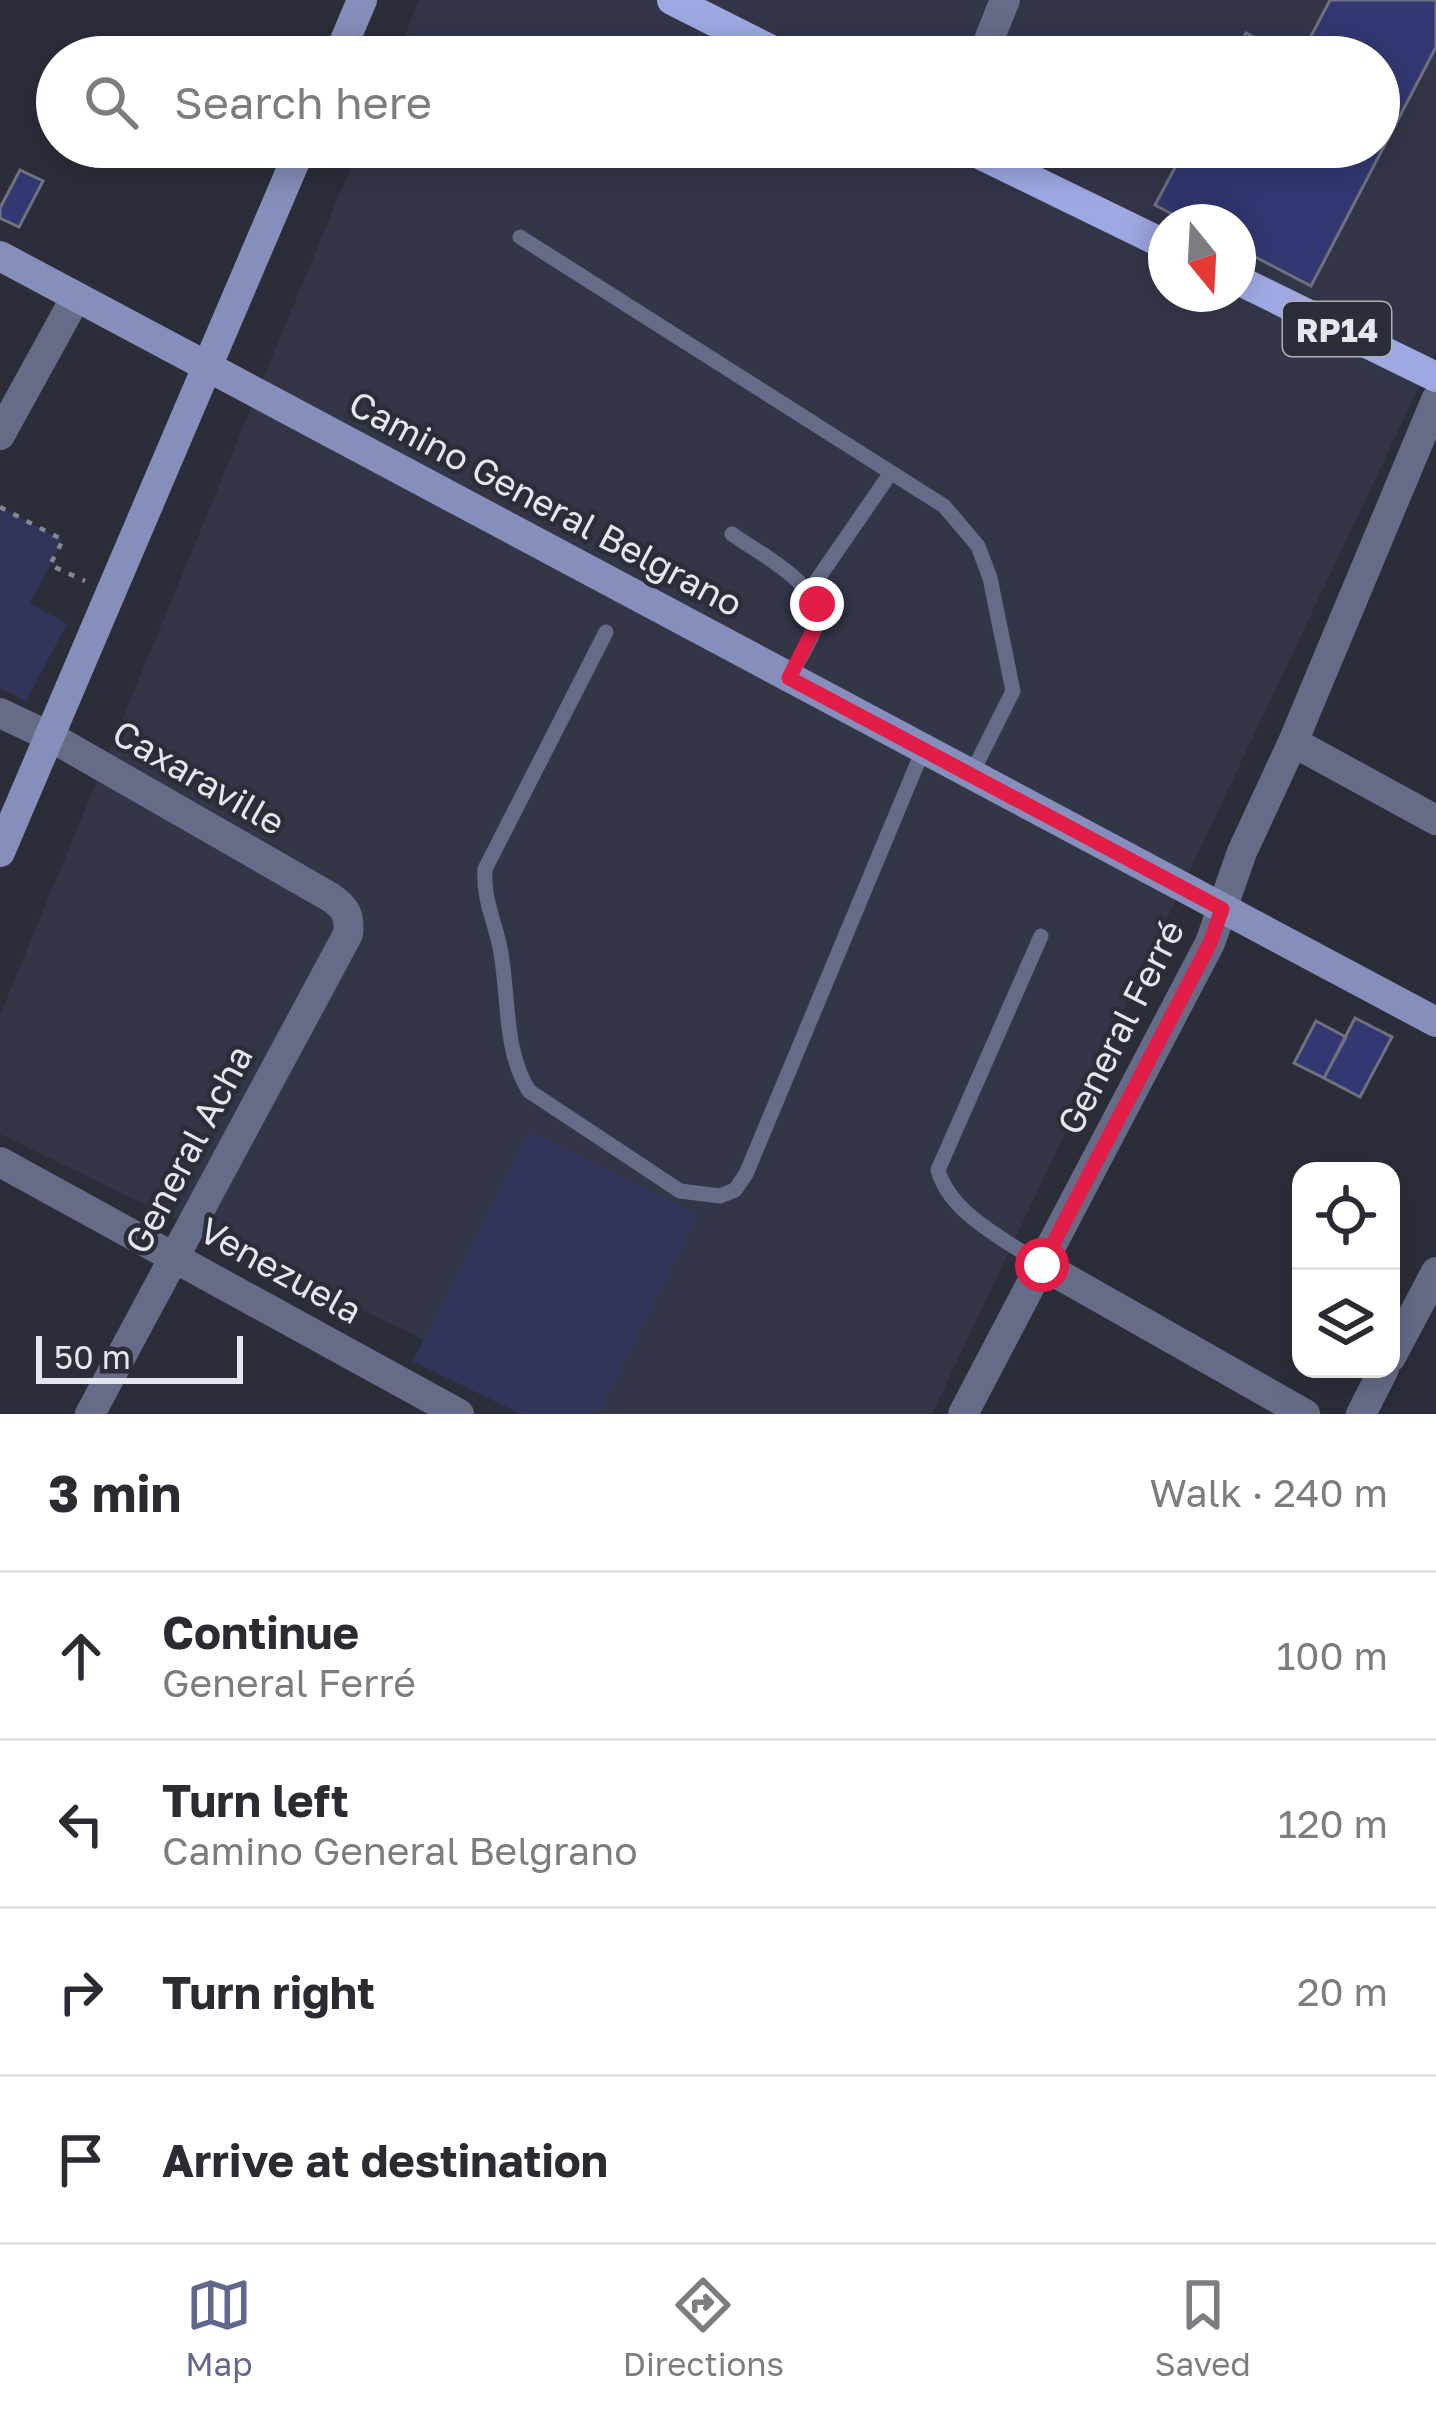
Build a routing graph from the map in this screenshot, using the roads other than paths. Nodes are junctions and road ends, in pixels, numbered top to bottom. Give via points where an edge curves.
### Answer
1 (362, 0) edge
2 (672, 0) edge
3 (1005, 0) edge
4 (347, 36) edge
5 (743, 36) edge
6 (990, 36) edge
7 (292, 168) edge
8 (1008, 168) edge
9 (1148, 236) edge
10 (520, 237) dead end
11 (0, 256) edge
12 (1256, 289) edge
13 (76, 297) junction
14 (210, 368) junction
15 (1436, 377) edge
16 (1436, 400) edge
17 (0, 436) edge
18 (890, 474) junction
19 (732, 534) dead end
20 (808, 593) junction
21 (606, 632) dead end
22 (789, 678) junction
23 (0, 713) edge
24 (51, 737) junction
25 (1293, 742) junction
26 (923, 750) junction
27 (971, 775) junction
28 (1436, 820) edge
29 (0, 852) edge
30 (1222, 909) junction
31 (350, 920) joint
32 (1041, 936) dead end
33 (1436, 1022) edge
34 (0, 1162) edge
35 (174, 1256) junction
36 (1042, 1265) junction
37 (1436, 1272) edge
38 (1400, 1340) edge
39 (1379, 1378) edge
40 (90, 1414) edge
41 (459, 1414) edge
42 (963, 1414) edge
43 (1305, 1414) edge
44 (1360, 1414) edge

1 - 4 street
2 - 5 main road
3 - 6 street
7 - 14 street
8 - 9 main road
10 - 18 lane
11 - 13 street, Camino General Belgrano
12 - 15 main road, RP14
13 - 14 street, Camino General Belgrano
13 - 17 street
14 - 22 street, Camino General Belgrano
14 - 24 street
16 - 25 street, General Ferré
18 - 20 lane
18 - 27 lane via 944,506 978,546 990,578 1013,691
19 - 20 lane
20 - 22 lane via 817,604 816,625
21 - 26 lane via 485,869 487,909 515,1070 529,1091 680,1191 720,1196 746,1174
22 - 26 street, Camino General Belgrano
23 - 24 street, Caxaraville
24 - 29 street
24 - 31 street, Caxaraville via 331,897
25 - 28 street
25 - 30 street, General Ferré
26 - 27 street, Camino General Belgrano
27 - 30 street, Camino General Belgrano
30 - 33 street, Camino General Belgrano
30 - 36 street, General Ferré
31 - 35 street, General Acha
32 - 36 lane via 938,1169 944,1191 968,1214
34 - 35 street, Venezuela
35 - 40 street, General Acha
35 - 41 street, Venezuela
36 - 42 street, General Ferré
36 - 43 street
37 - 38 street
39 - 44 street

